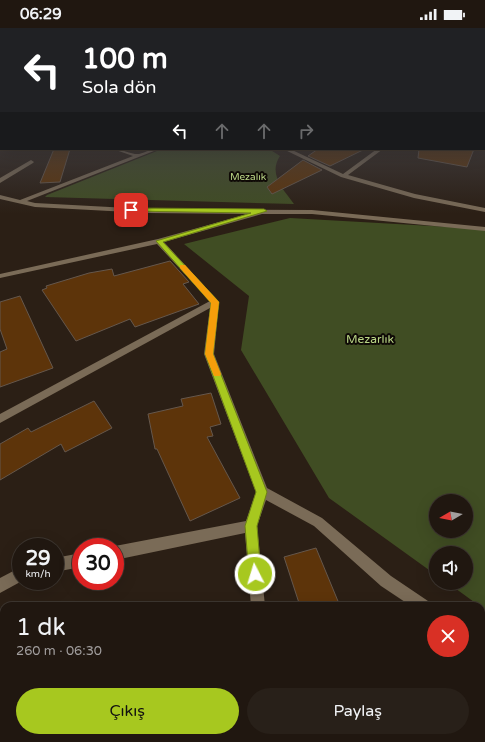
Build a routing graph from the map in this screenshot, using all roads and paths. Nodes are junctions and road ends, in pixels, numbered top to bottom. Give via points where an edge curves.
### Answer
1 (119, 150) edge
2 (154, 150) edge
3 (288, 150) edge
4 (379, 150) edge
5 (140, 156) junction
6 (31, 162) dead end
7 (343, 176) junction
8 (0, 181) edge
9 (0, 197) edge
10 (19, 202) junction
11 (485, 210) edge
12 (264, 211) junction
13 (485, 228) edge
14 (159, 241) junction
15 (0, 276) edge
16 (215, 302) junction
17 (0, 419) edge
18 (262, 492) junction
19 (251, 526) junction
20 (124, 551) edge
21 (12, 579) edge
22 (0, 586) edge
23 (258, 602) edge
24 (417, 602) edge

1 - 5 street
2 - 5 street
3 - 7 street
4 - 7 street
5 - 10 street
6 - 8 street
7 - 11 street via 414,196
9 - 10 street
10 - 12 street via 147,211
12 - 13 street via 312,212
12 - 14 street
14 - 15 street
14 - 16 street
16 - 17 street
16 - 18 street via 209,354
18 - 19 street
18 - 24 street via 318,522 386,581
19 - 20 street
19 - 23 street
21 - 22 street

